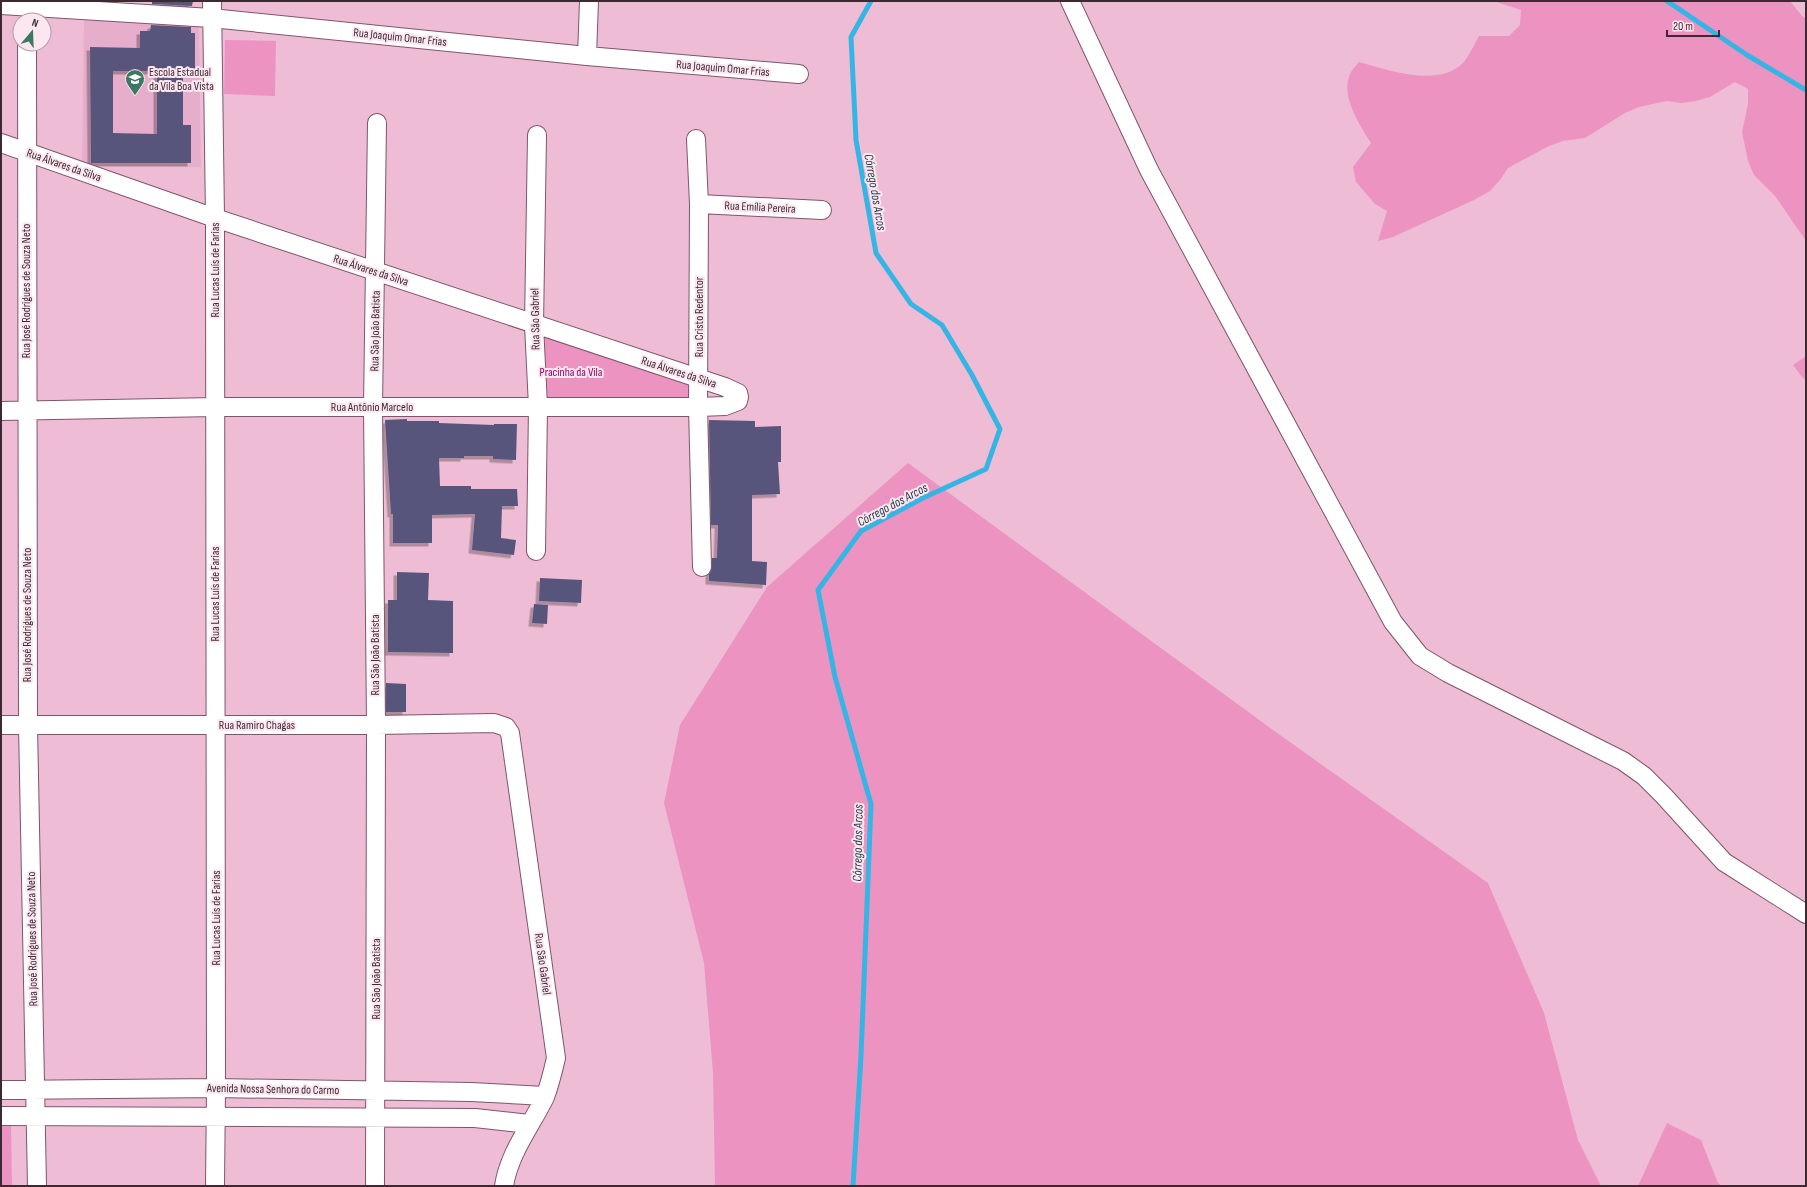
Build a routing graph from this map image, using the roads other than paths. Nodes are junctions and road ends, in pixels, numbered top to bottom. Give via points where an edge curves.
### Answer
1 (589, 1) edge
2 (1070, 1) edge
3 (1, 6) edge
4 (28, 9) edge
5 (212, 9) edge
6 (27, 52) edge
7 (587, 56) junction
8 (799, 74) dead end
9 (377, 123) dead end
10 (537, 135) dead end
11 (696, 139) dead end
12 (1, 143) edge
13 (26, 152) junction
14 (699, 204) junction
15 (822, 210) dead end
16 (215, 218) junction
17 (376, 271) junction
18 (534, 325) junction
19 (699, 379) junction
20 (740, 397) joint
21 (538, 406) junction
22 (216, 407) junction
23 (373, 407) junction
24 (698, 407) junction
25 (26, 410) junction
26 (1, 411) edge
27 (536, 551) dead end
28 (702, 567) dead end
29 (1, 725) edge
30 (28, 725) junction
31 (215, 725) junction
32 (376, 725) junction
33 (510, 733) joint
34 (1806, 914) edge
35 (216, 1088) junction
36 (35, 1089) junction
37 (1, 1090) edge
38 (376, 1092) junction
39 (545, 1096) junction
40 (1, 1116) edge
41 (34, 1116) junction
42 (215, 1118) junction
43 (376, 1119) junction
44 (529, 1124) junction
45 (37, 1186) edge
46 (215, 1186) edge
47 (375, 1186) edge
48 (504, 1186) edge

1 - 7 street
2 - 34 street via 1149,170 1393,622 1405,639 1420,656 1448,673 1623,761 1644,776 1724,862
3 - 4 street, Rua Joaquim Omar Frias
4 - 5 street, Rua Joaquim Omar Frias
5 - 7 street, Rua Joaquim Omar Frias
5 - 16 street, Rua Lucas Luís de Farias
6 - 13 street, Rua José Rodrigues de Souza Neto
7 - 8 street, Rua Joaquim Omar Frias
9 - 17 street, Rua São João Batista
10 - 18 street, Rua São Gabriel
11 - 14 street, Rua Cristo Redentor
12 - 13 street, Rua Álvares da Silva
13 - 16 street, Rua Álvares da Silva
13 - 25 street, Rua José Rodrigues de Souza Neto
14 - 15 street, Rua Emília Pereira
14 - 19 street, Rua Cristo Redentor
16 - 17 street, Rua Álvares da Silva
16 - 22 street, Rua Lucas Luís de Farias
17 - 18 street, Rua Álvares da Silva
17 - 23 street, Rua São João Batista
18 - 19 street, Rua Álvares da Silva
18 - 21 street, Rua São Gabriel
19 - 20 street, Rua Álvares da Silva via 735,391
19 - 24 street, Rua Cristo Redentor
20 - 24 street, Rua Antônio Marcelo via 738,401 725,406
21 - 23 street, Rua Antônio Marcelo
21 - 24 street, Rua Antônio Marcelo
21 - 27 street, Rua São Gabriel
22 - 23 street, Rua Antônio Marcelo
22 - 25 street, Rua Antônio Marcelo
22 - 31 street, Rua Lucas Luís de Farias
23 - 32 street, Rua São João Batista
24 - 28 street, Rua Cristo Redentor
25 - 26 street, Rua Antônio Marcelo
25 - 30 street, Rua José Rodrigues de Souza Neto
29 - 30 street, Rua Ramiro Chagas
30 - 31 street, Rua Ramiro Chagas
30 - 36 street, Rua José Rodrigues de Souza Neto
31 - 32 street, Rua Ramiro Chagas
31 - 35 street, Rua Lucas Luís de Farias
32 - 33 street, Rua Ramiro Chagas via 494,723 506,726
32 - 38 street, Rua São João Batista
33 - 39 street, Rua São Gabriel via 556,1058
35 - 36 street, Avenida Nossa Senhora do Carmo
35 - 38 street, Avenida Nossa Senhora do Carmo
35 - 42 street, Rua Lucas Luís de Farias
36 - 37 street, Avenida Nossa Senhora do Carmo
36 - 41 street, Rua José Rodrigues de Souza Neto
38 - 39 street, Avenida Nossa Senhora do Carmo via 471,1092
38 - 43 street, Rua São João Batista
39 - 44 street, Rua São Gabriel
40 - 41 street
41 - 42 street
41 - 45 street, Rua José Rodrigues de Souza Neto
42 - 43 street
42 - 46 street, Rua Lucas Luís de Farias
43 - 44 street via 475,1118
43 - 47 street, Rua São João Batista
44 - 48 street, Rua São Gabriel via 509,1165

